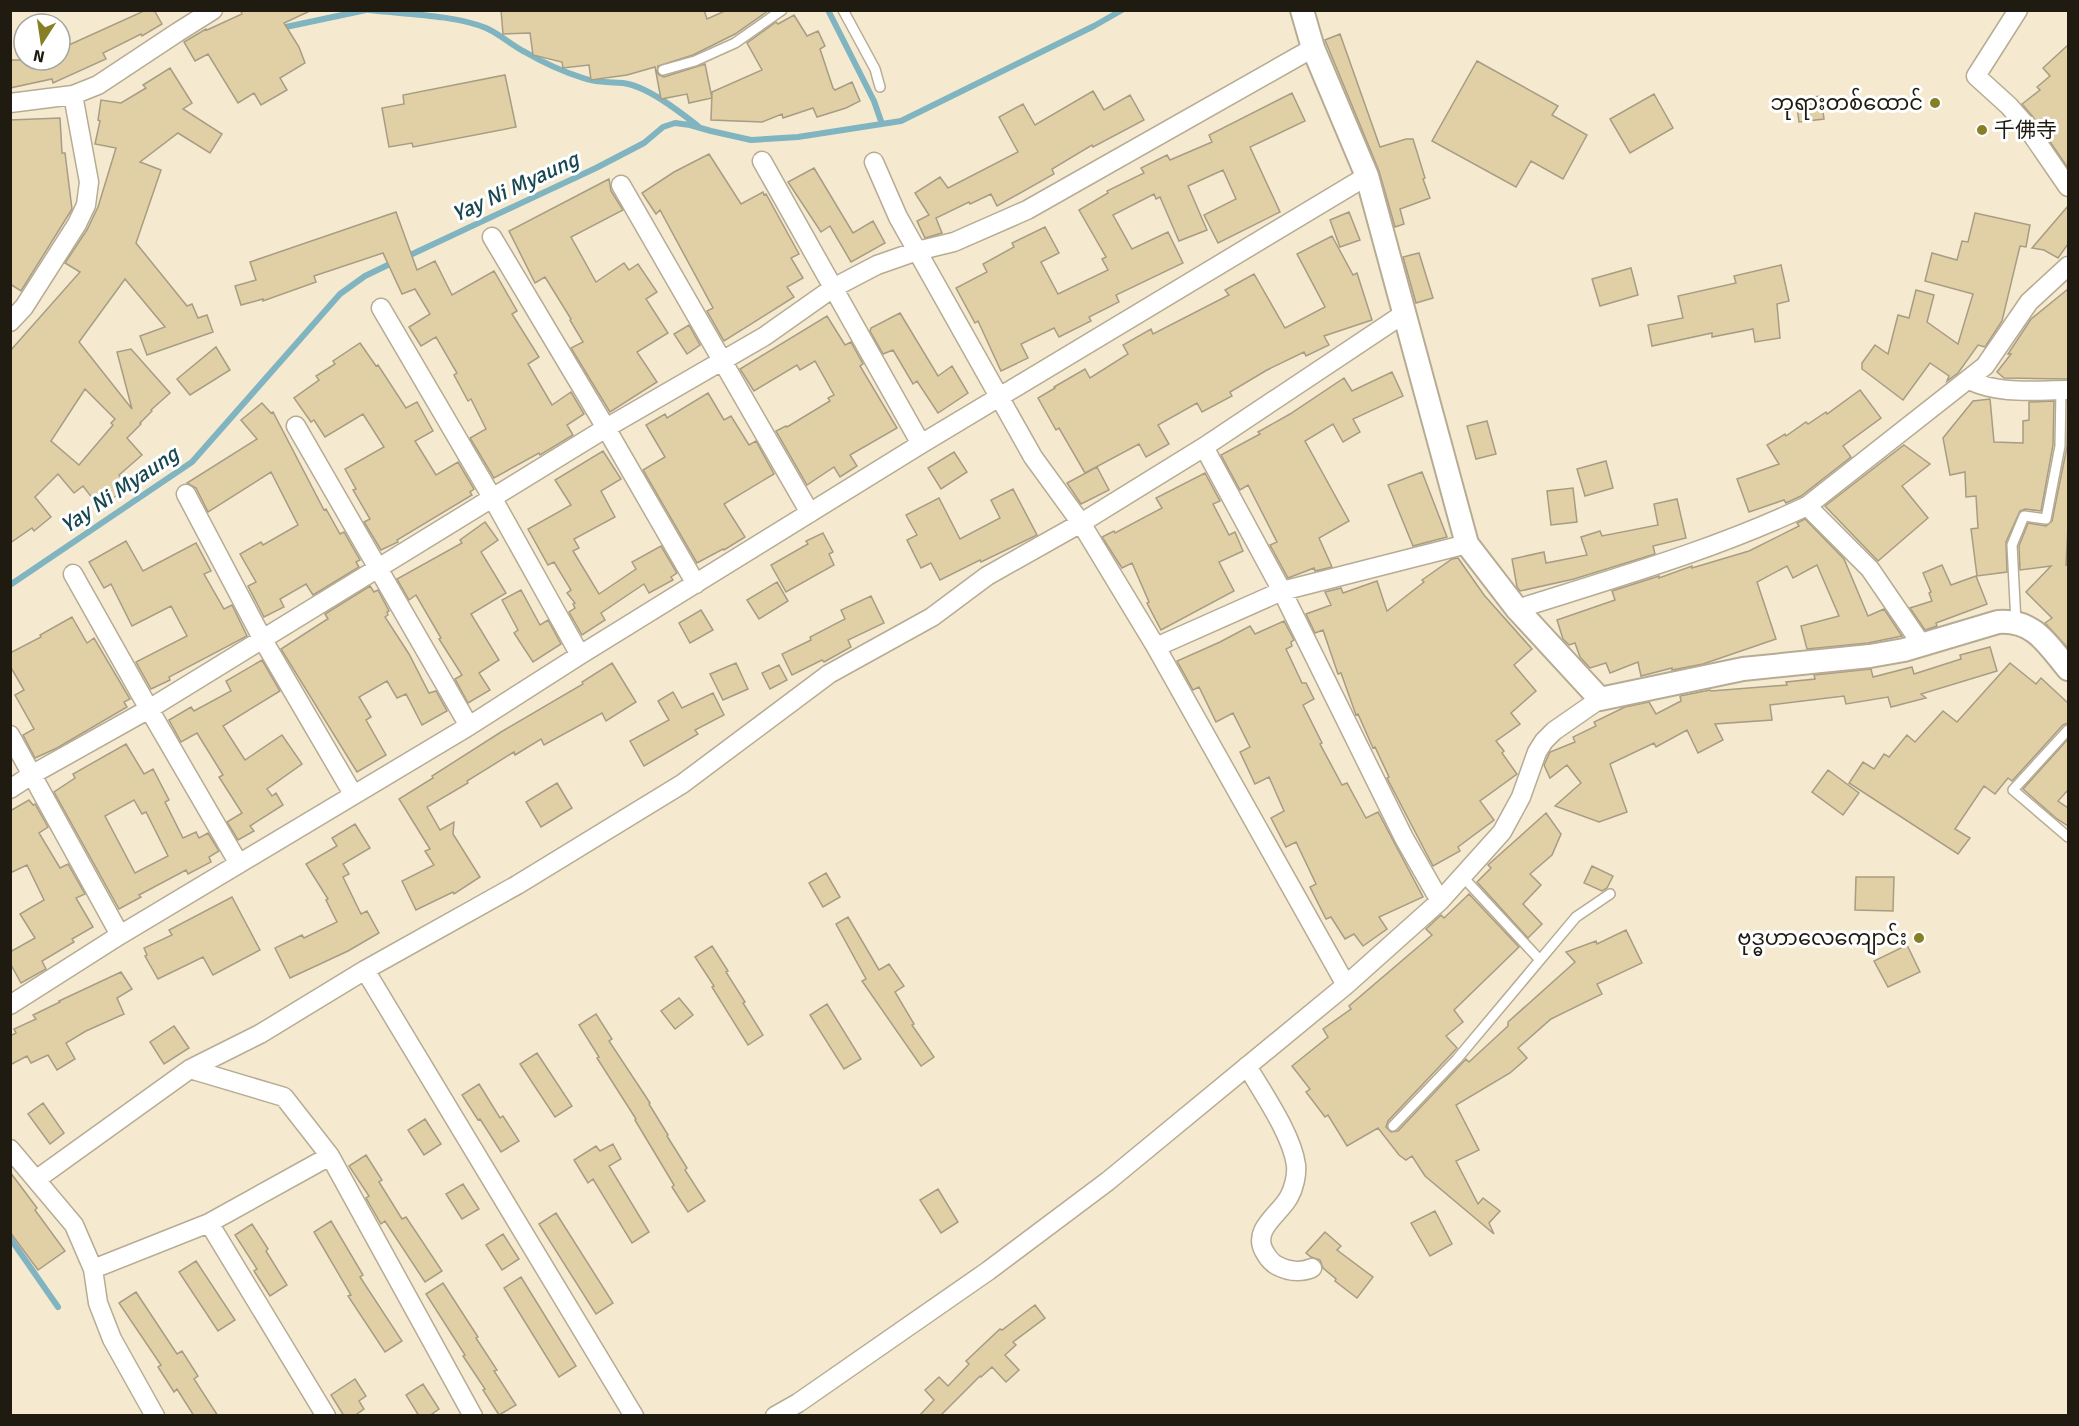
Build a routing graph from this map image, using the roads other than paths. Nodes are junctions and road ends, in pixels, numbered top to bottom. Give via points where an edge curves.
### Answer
1 (213, 10) edge
2 (782, 10) edge
3 (843, 10) edge
4 (1302, 10) edge
5 (2018, 10) edge
6 (1313, 48) junction
7 (663, 70) dead end
8 (880, 87) dead end
9 (73, 95) junction
10 (10, 103) edge
11 (762, 161) dead end
12 (874, 162) dead end
13 (1367, 176) junction
14 (621, 185) dead end
15 (2068, 187) edge
16 (492, 237) dead end
17 (917, 251) junction
18 (2068, 266) edge
19 (833, 288) junction
20 (17, 301) edge
21 (381, 308) dead end
22 (1405, 313) junction
23 (10, 322) edge
24 (722, 360) junction
25 (1969, 380) junction
26 (2065, 390) edge
27 (1000, 397) junction
28 (296, 426) dead end
29 (606, 428) junction
30 (921, 444) junction
31 (1204, 447) junction
32 (186, 494) dead end
33 (493, 499) junction
34 (1807, 506) junction
35 (810, 513) junction
36 (1081, 523) junction
37 (1467, 544) junction
38 (377, 570) junction
39 (73, 574) dead end
40 (696, 584) junction
41 (1281, 591) junction
42 (1516, 609) junction
43 (2016, 623) junction
44 (263, 640) junction
45 (1922, 645) junction
46 (1156, 647) junction
47 (580, 655) junction
48 (2068, 669) edge
49 (1600, 699) junction
50 (148, 709) junction
51 (469, 726) junction
52 (2068, 730) edge
53 (10, 735) edge
54 (33, 774) junction
55 (10, 789) edge
56 (353, 794) junction
57 (2068, 837) edge
58 (238, 864) junction
59 (1462, 876) junction
60 (1610, 894) dead end
61 (1440, 901) junction
62 (120, 935) junction
63 (1540, 960) junction
64 (365, 970) junction
65 (1346, 985) junction
66 (10, 1005) edge
67 (1247, 1066) junction
68 (190, 1069) junction
69 (1393, 1126) dead end
70 (10, 1149) edge
71 (330, 1156) junction
72 (37, 1179) junction
73 (209, 1223) junction
74 (1311, 1268) dead end
75 (93, 1269) junction
76 (155, 1416) edge
77 (326, 1416) edge
78 (472, 1416) edge
79 (634, 1416) edge
80 (775, 1416) edge

1 - 9 street via 98,85
2 - 7 lane via 735,43
3 - 8 lane via 875,69
4 - 6 street
5 - 15 street via 1976,76 2024,123
6 - 13 street
6 - 17 street via 1027,210 954,242
9 - 10 street
9 - 20 street via 89,182 86,205 77,225
11 - 19 street
12 - 17 street
13 - 22 street
13 - 27 street
14 - 24 street
16 - 29 street
17 - 19 street via 877,265
17 - 27 street
18 - 25 street via 2029,302 1985,366
19 - 24 street via 765,336
19 - 30 street
20 - 23 street
21 - 33 street
22 - 31 street
22 - 37 street
24 - 29 street
24 - 35 street
25 - 26 street via 2000,391
25 - 34 street
26 - 43 lane via 2060,446 2046,519 2024,516 2012,545
27 - 30 street
27 - 36 street via 1033,457
28 - 38 street
29 - 33 street
29 - 40 street
30 - 35 street
31 - 36 street
31 - 41 street
32 - 44 street
33 - 38 street
33 - 47 street
34 - 42 street via 1658,565
34 - 45 street via 1870,569
35 - 40 street
36 - 46 street
36 - 64 street via 987,576 932,617 830,674 682,784 517,885
37 - 41 street
37 - 42 street
38 - 44 street
38 - 51 street
39 - 50 street
40 - 47 street
41 - 46 street
41 - 61 street via 1404,838
42 - 49 street
43 - 45 street via 1998,622
43 - 48 street via 2042,637
44 - 50 street
44 - 56 street
45 - 49 street via 1870,656 1743,669
46 - 65 street
47 - 51 street
49 - 59 street via 1544,741 1511,818
50 - 54 street
50 - 58 street
51 - 56 street
52 - 57 lane via 2013,790
53 - 54 street
54 - 55 street
54 - 62 street
56 - 58 street
58 - 62 street
59 - 61 street
59 - 63 lane
60 - 63 lane via 1576,917
61 - 65 street
62 - 66 street
63 - 69 lane via 1457,1059
64 - 68 street via 260,1034
64 - 79 street
65 - 67 street
67 - 74 street via 1272,1107 1296,1166 1290,1196 1269,1220 1261,1237 1262,1246 1269,1261 1280,1267 1304,1271
67 - 80 street via 1107,1181 988,1271
68 - 71 street via 284,1097
68 - 72 street
70 - 72 street
71 - 73 street
71 - 78 street
72 - 75 street via 74,1225
73 - 75 street
73 - 77 street
75 - 76 street via 98,1303 112,1339

